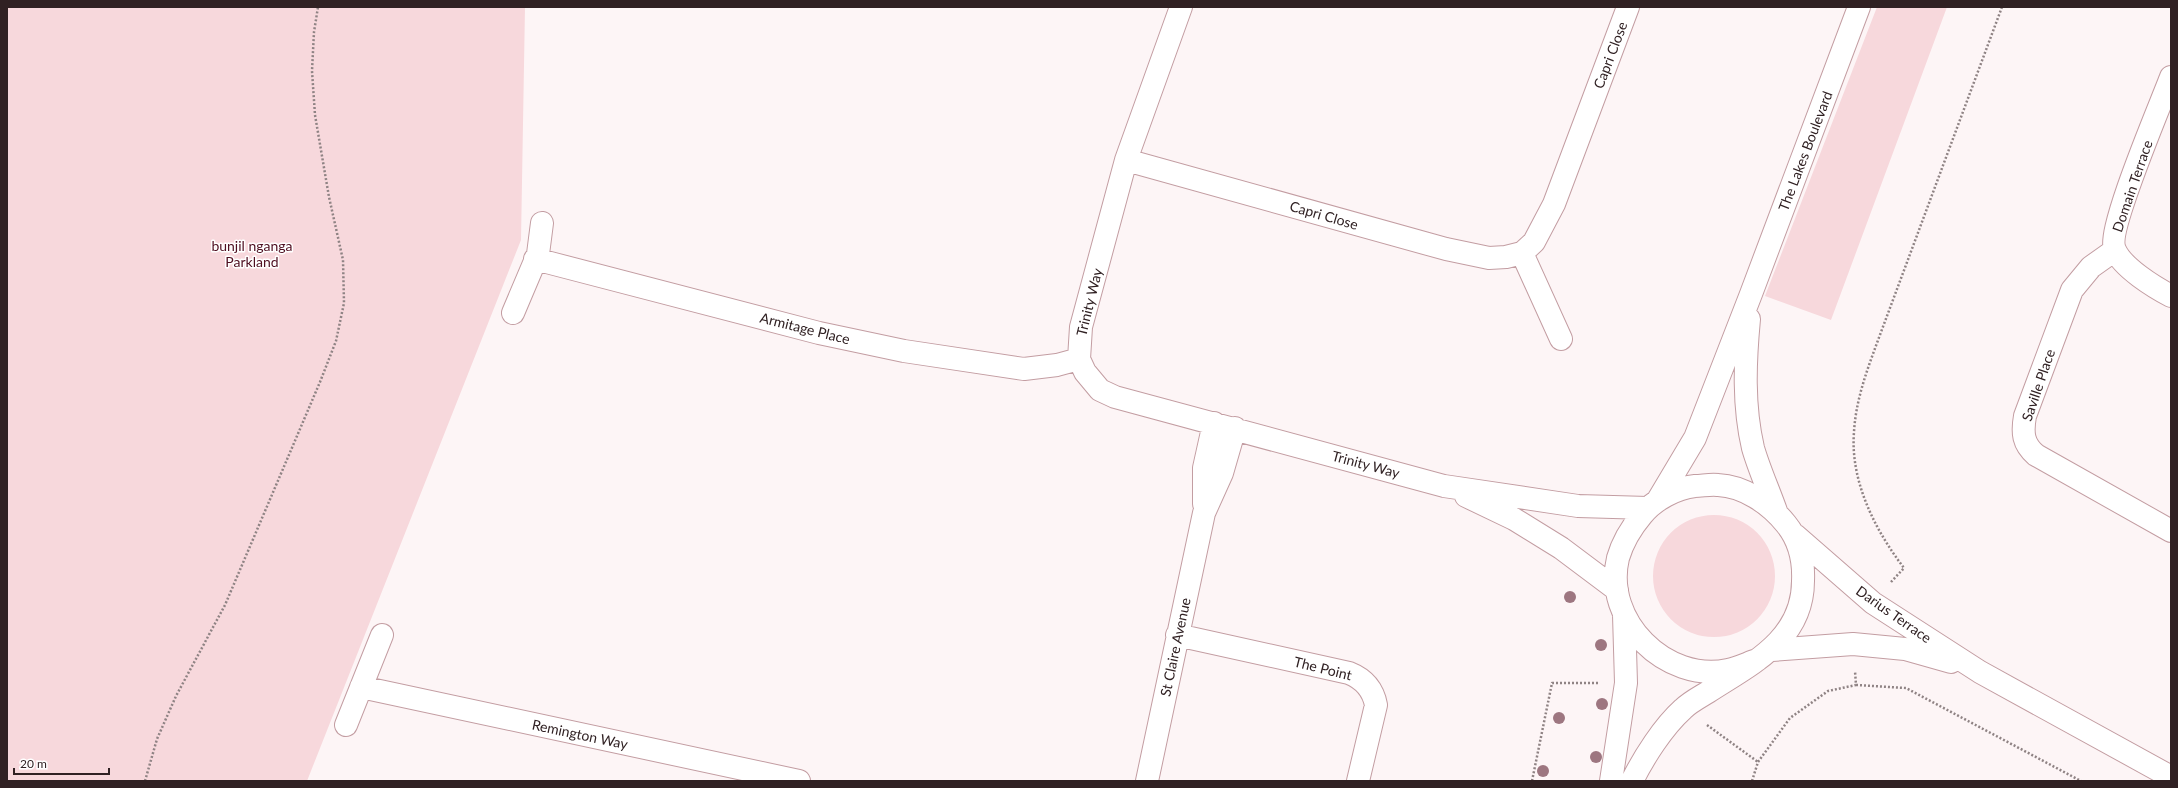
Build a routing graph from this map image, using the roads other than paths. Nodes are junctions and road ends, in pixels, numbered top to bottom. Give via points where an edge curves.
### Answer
1 (1181, 7) edge
2 (1628, 7) edge
3 (1859, 7) edge
4 (2171, 77) edge
5 (1126, 160) junction
6 (542, 223) dead end
7 (2115, 250) junction
8 (1522, 253) junction
9 (535, 259) junction
10 (1751, 294) junction
11 (2171, 296) edge
12 (513, 313) dead end
13 (1561, 339) dead end
14 (1079, 359) junction
15 (1214, 422) junction
16 (1235, 428) junction
17 (1444, 486) junction
18 (1653, 504) junction
19 (1776, 511) junction
20 (1204, 513) junction
21 (2171, 531) edge
22 (1794, 534) junction
23 (1617, 590) junction
24 (1624, 616) junction
25 (1177, 634) junction
26 (382, 635) dead end
27 (1765, 655) junction
28 (1980, 672) junction
29 (361, 687) junction
30 (346, 724) dead end
31 (2171, 777) edge
32 (799, 781) edge
33 (1147, 781) edge
34 (1358, 781) edge
35 (1611, 781) edge
36 (1632, 781) edge

1 - 5 street, Trinity Way
2 - 8 street, Capri Close via 1554,204 1534,242
3 - 10 street, The Lakes Boulevard
4 - 7 street, Domain Terrace via 2122,206 2116,227
5 - 8 street, Capri Close via 1446,249 1489,258
5 - 14 street, Trinity Way via 1081,327
6 - 9 street
7 - 11 street, Domain Terrace via 2136,273
7 - 21 street, Saville Place via 2091,267 2072,290 2025,416 2024,440 2036,455
8 - 13 street
9 - 12 street
9 - 14 street, Armitage Place via 819,333 904,351 1024,369 1057,366
10 - 18 street, The Lakes Boulevard via 1695,438
10 - 19 street, The Lakes Boulevard via 1745,362 1745,402 1753,448
14 - 15 street, Trinity Way via 1091,381 1100,390 1115,397
15 - 16 street, Trinity Way
15 - 20 street, St Claire Avenue via 1204,468
16 - 17 street, Trinity Way
16 - 20 street, St Claire Avenue via 1222,473
17 - 18 street, Trinity Way via 1578,506
17 - 23 street, Trinity Way via 1514,518 1561,548
18 - 19 street via 1687,487 1719,484 1750,493
18 - 23 street, The Lakes Boulevard via 1629,531 1618,559
19 - 22 street
20 - 25 street, St Claire Avenue
22 - 27 street via 1804,564 1803,596 1792,625
22 - 28 street, Darius Terrace via 1873,603
23 - 24 street, The Lakes Boulevard
24 - 27 street via 1642,642 1666,661 1696,671 1728,670
24 - 35 street via 1626,683
25 - 33 street, St Claire Avenue
25 - 34 street, The Point via 1349,673 1366,682 1375,698 1376,706
26 - 29 street
27 - 28 street, Darius Terrace via 1853,644 1917,652
27 - 36 street via 1683,709 1645,756
28 - 31 street, Darius Terrace
29 - 30 street
29 - 32 street, Remington Way

